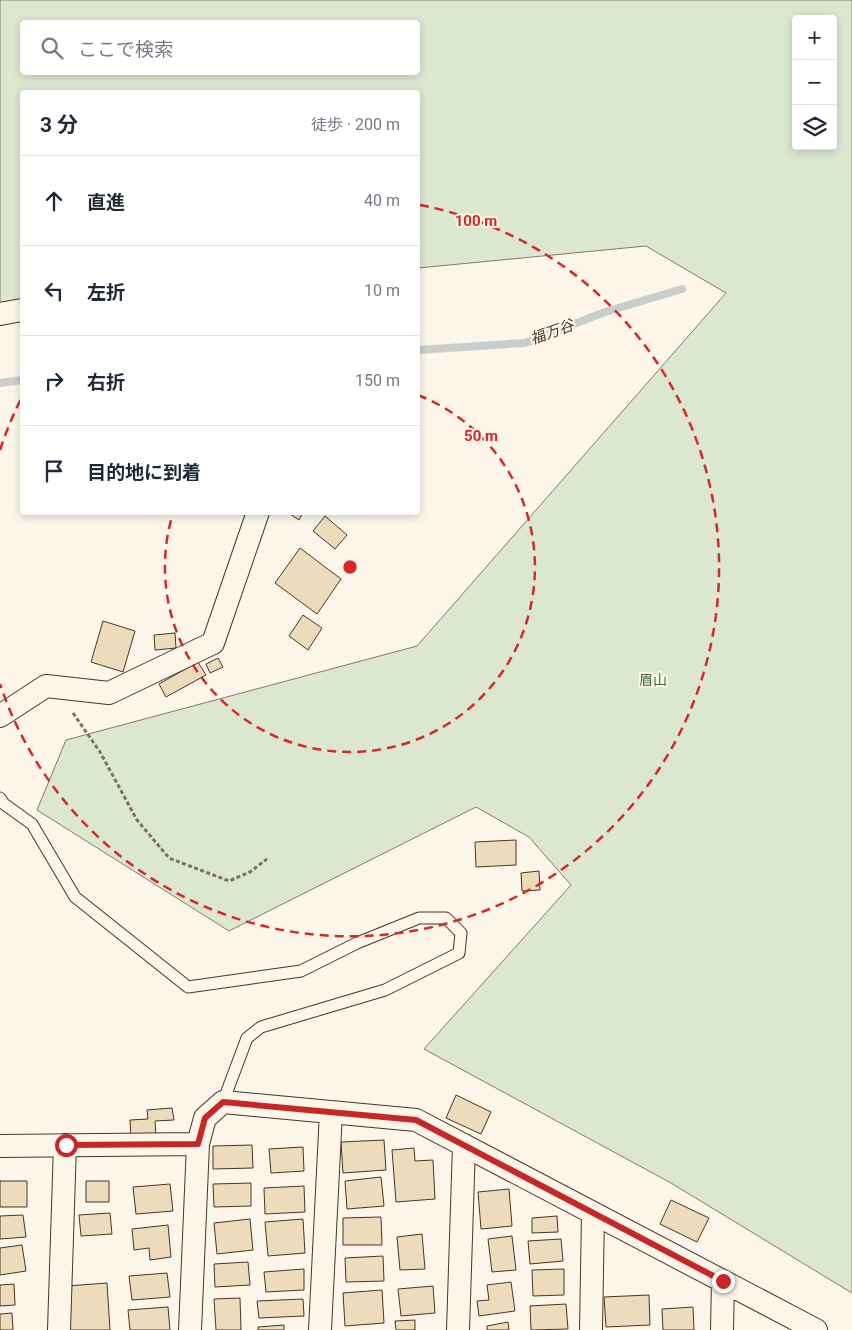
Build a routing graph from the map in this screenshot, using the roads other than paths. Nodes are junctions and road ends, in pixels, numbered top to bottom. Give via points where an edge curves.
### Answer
1 (20, 310) edge
2 (0, 314) edge
3 (257, 515) edge
4 (0, 716) edge
5 (0, 798) edge
6 (223, 1102) junction
7 (330, 1112) junction
8 (198, 1144) junction
9 (66, 1145) junction
10 (464, 1145) junction
11 (0, 1146) edge
12 (593, 1213) junction
13 (723, 1281) junction
14 (59, 1330) edge
15 (190, 1330) edge
16 (320, 1330) edge
17 (458, 1330) edge
18 (591, 1330) edge
19 (722, 1330) edge
20 (816, 1330) edge

1 - 2 street
3 - 4 street via 213,643 109,692 46,686
5 - 6 lane via 32,824 75,897 188,987 300,971 419,918 446,918 461,933 459,953 385,990 262,1027 247,1038
6 - 7 street
6 - 8 street via 205,1118
7 - 10 street via 416,1120
7 - 16 street
8 - 9 street
8 - 15 street
9 - 11 street
9 - 14 street
10 - 12 street
10 - 17 street
12 - 13 street
12 - 18 street
13 - 19 street
13 - 20 street

